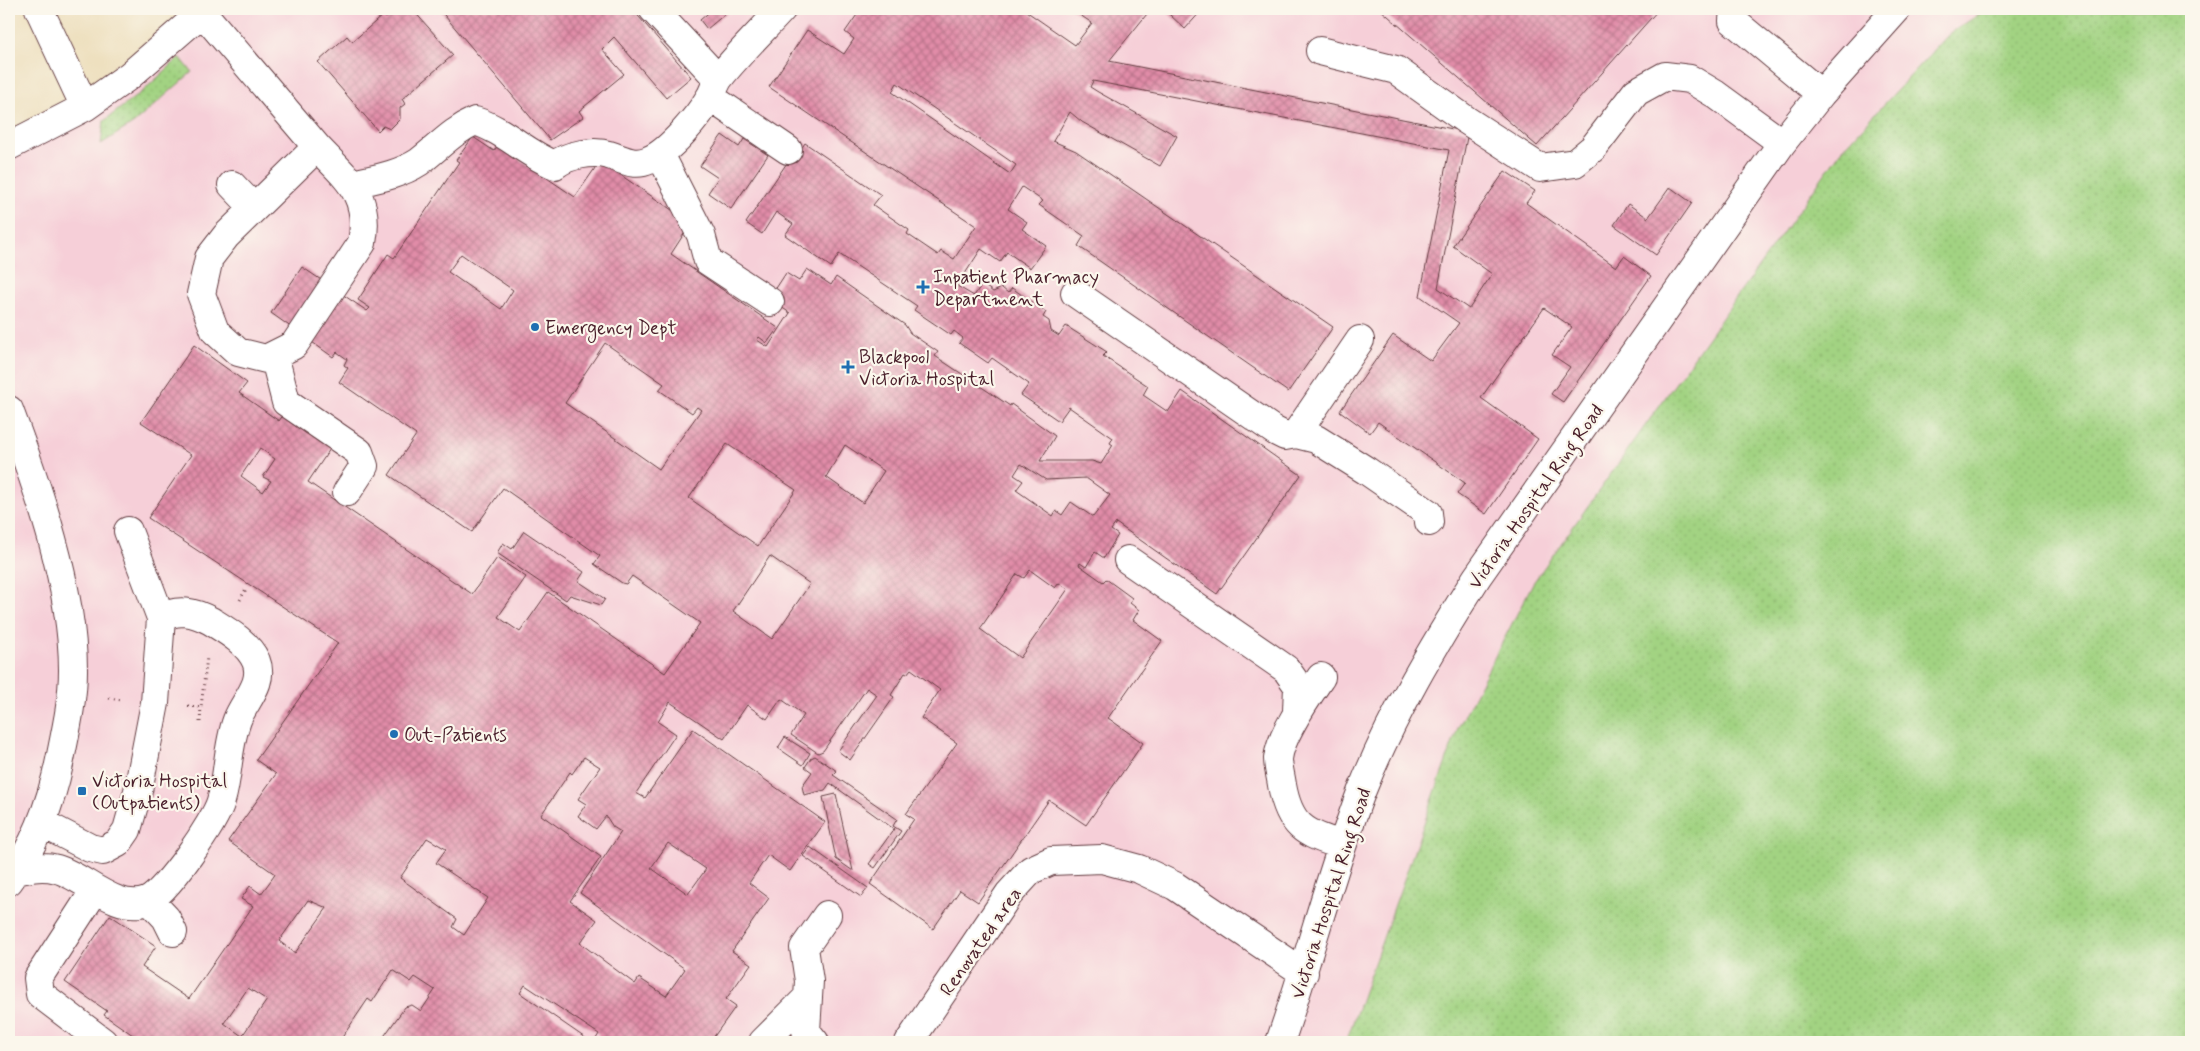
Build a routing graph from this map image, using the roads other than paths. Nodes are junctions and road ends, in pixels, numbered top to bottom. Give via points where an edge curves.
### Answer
1 (39, 9) edge
2 (653, 9) edge
3 (782, 9) edge
4 (1734, 9) edge
5 (204, 10) edge
6 (1882, 13) edge
7 (1320, 51) dead end
8 (714, 88) junction
9 (1821, 94) junction
10 (85, 107) junction
11 (1782, 143) junction
12 (9, 146) edge
13 (317, 146) junction
14 (788, 150) dead end
15 (660, 154) junction
16 (352, 184) junction
17 (232, 185) dead end
18 (254, 208) junction
19 (1075, 293) dead end
20 (770, 302) dead end
21 (1360, 340) dead end
22 (274, 355) junction
23 (9, 410) edge
24 (1296, 434) junction
25 (347, 492) dead end
26 (1430, 522) dead end
27 (128, 531) dead end
28 (1128, 560) dead end
29 (162, 618) junction
30 (1321, 677) dead end
31 (1298, 711) junction
32 (42, 823) junction
33 (1342, 845) junction
34 (12, 876) edge
35 (95, 890) junction
36 (149, 900) junction
37 (828, 915) dead end
38 (173, 932) dead end
39 (1304, 973) junction
40 (807, 998) junction
41 (103, 1042) edge
42 (763, 1042) edge
43 (814, 1042) edge
44 (909, 1042) edge
45 (1280, 1042) edge

1 - 10 street
2 - 8 street
3 - 8 street
4 - 9 street via 1733,21
5 - 10 street via 129,76
5 - 13 street
6 - 9 street, Victoria Hospital Ring Road
7 - 11 street via 1396,70 1540,168 1575,163 1593,148 1636,92 1665,76 1690,79
8 - 14 street
8 - 15 street via 685,130
9 - 11 street, Victoria Hospital Ring Road
10 - 12 street
11 - 33 street, Victoria Hospital Ring Road via 1477,577 1431,650 1363,788
13 - 16 street
13 - 18 street
15 - 16 street via 638,164 608,154 591,154 563,159 555,166 526,152 488,125 475,121 454,132 418,162 392,174
15 - 20 street via 701,235 708,261
16 - 22 street via 364,208 362,243 294,345
17 - 18 street
18 - 22 street via 209,258 201,294 215,331 238,352 266,360
19 - 24 street via 1275,431 1285,436
21 - 24 street
22 - 25 street via 286,402 359,452 364,466
23 - 32 street via 47,524 70,624 73,670 69,715 54,789
24 - 26 street via 1316,439 1367,471 1428,513
27 - 29 street
28 - 31 street via 1286,670 1298,686
29 - 32 street via 155,703 127,830 118,843 103,851 90,848
29 - 36 street via 172,612 194,613 223,629 246,646 256,662 258,682 238,718 229,744 226,781 220,804 171,880
30 - 31 street
31 - 33 street via 1269,751 1285,800 1284,818 1321,839
32 - 34 street
33 - 39 street, Victoria Hospital Ring Road
34 - 35 street via 42,866 59,869
35 - 36 street via 138,903
35 - 41 street via 38,978 40,994
36 - 38 street via 166,918
37 - 40 street via 804,948 809,981
39 - 44 street, Renovated area via 1175,886 1139,869 1102,859 1051,861 1031,870 1009,894
39 - 45 street, Victoria Hospital Ring Road
40 - 42 street
40 - 43 street via 806,1032

